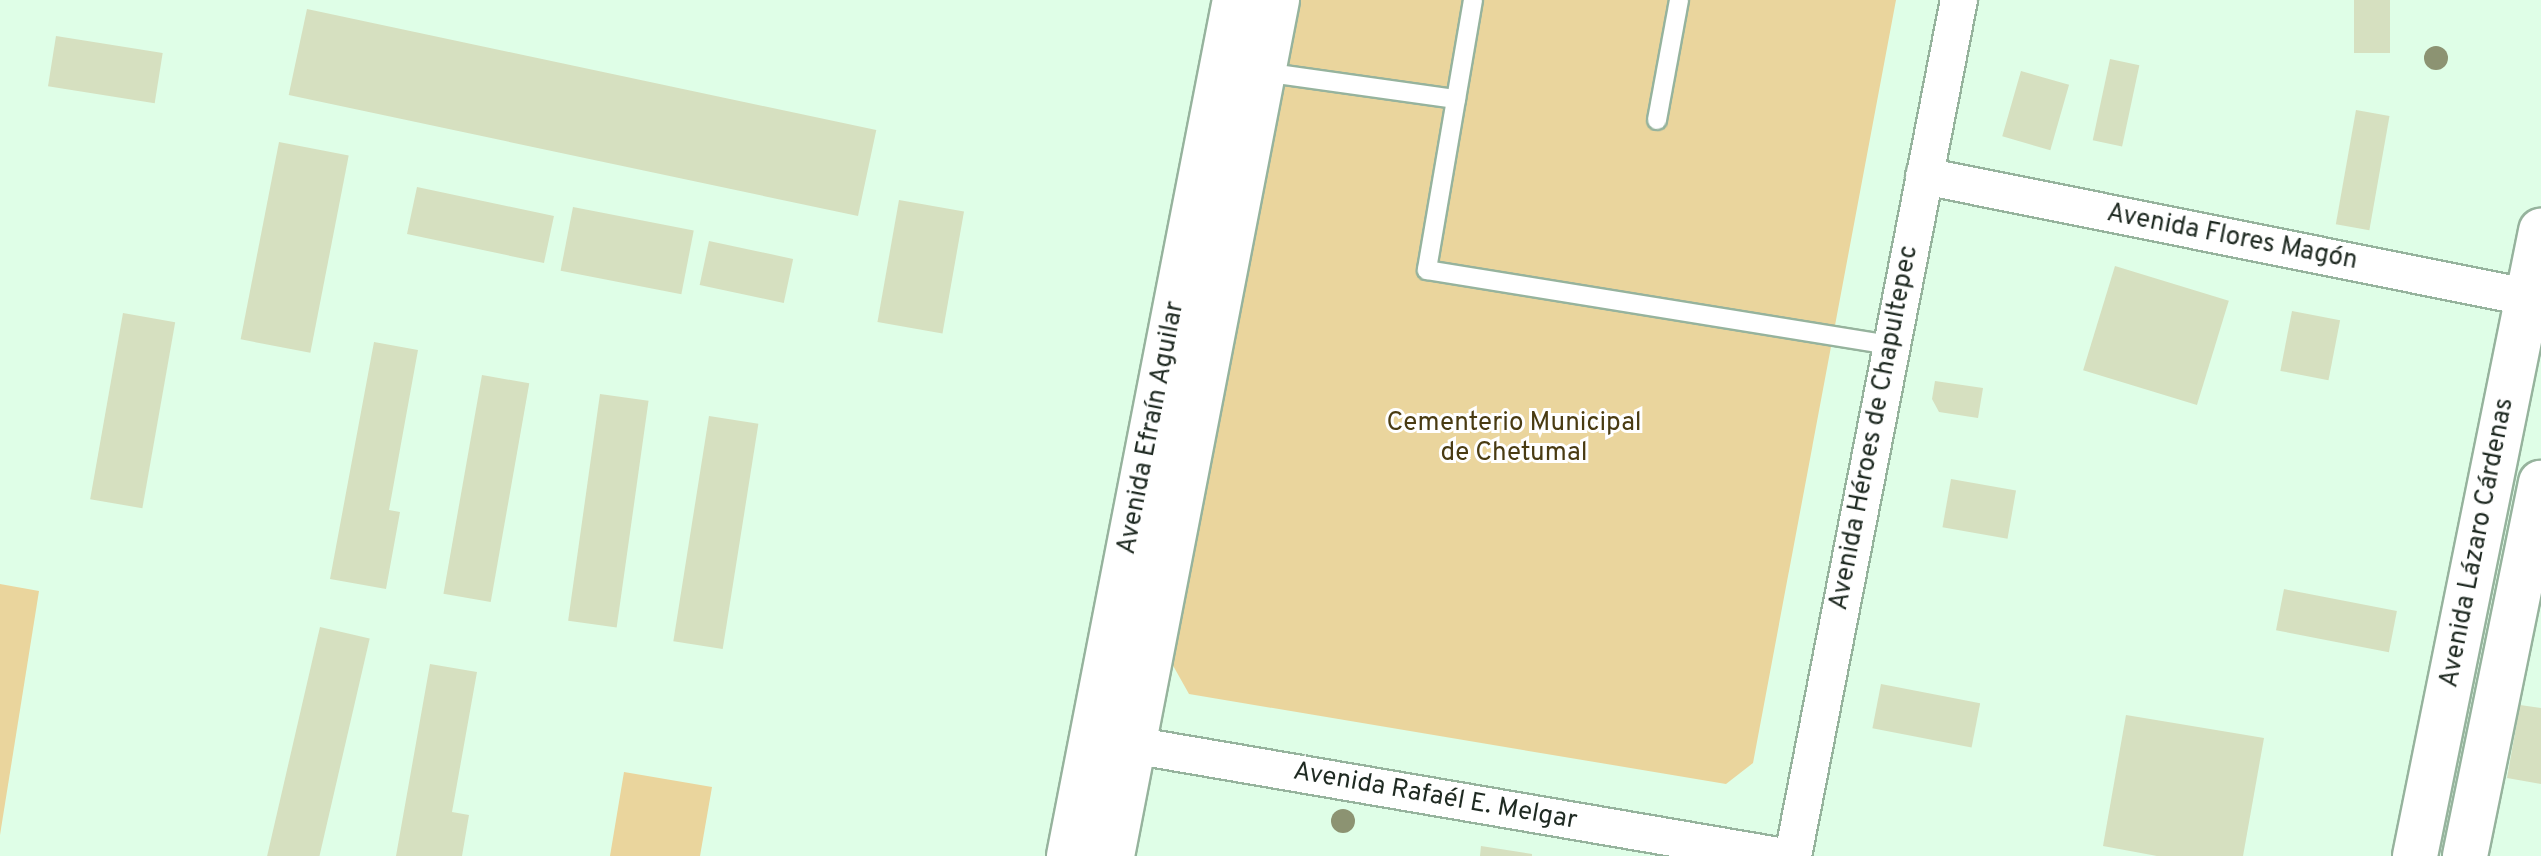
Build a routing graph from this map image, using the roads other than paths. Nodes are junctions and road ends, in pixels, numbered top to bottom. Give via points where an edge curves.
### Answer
1 (1235, 0) edge
2 (1277, 0) edge
3 (1473, 0) edge
4 (1679, 0) edge
5 (1959, 0) edge
6 (1263, 72) junction
7 (1456, 99) junction
8 (1657, 120) dead end
9 (1924, 176) junction
10 (2541, 231) edge
11 (2534, 298) edge
12 (1891, 345) junction
13 (2541, 483) edge
14 (1112, 742) junction
15 (1069, 856) edge
16 (1112, 856) edge
17 (1778, 856) edge
18 (1793, 856) edge
19 (2415, 856) edge
20 (2465, 856) edge

1 - 14 main road, Avenida Efraín Aguilar
2 - 6 main road, Avenida Efraín Aguilar
3 - 7 lane
4 - 8 lane
5 - 9 street, Avenida Héroes de Chapultepec
6 - 7 lane
6 - 14 main road, Avenida Efraín Aguilar
7 - 12 lane via 1427,270
9 - 11 street, Avenida Flores Magón
9 - 12 street, Avenida Héroes de Chapultepec
10 - 11 main road, Avenida Lázaro Cárdenas
11 - 19 main road, Avenida Lázaro Cárdenas
12 - 18 street, Avenida Héroes de Chapultepec
13 - 20 main road, Avenida Lázaro Cárdenas
14 - 15 main road, Avenida Efraín Aguilar
14 - 16 main road, Avenida Efraín Aguilar
14 - 17 street, Avenida Rafaél E. Melgar

